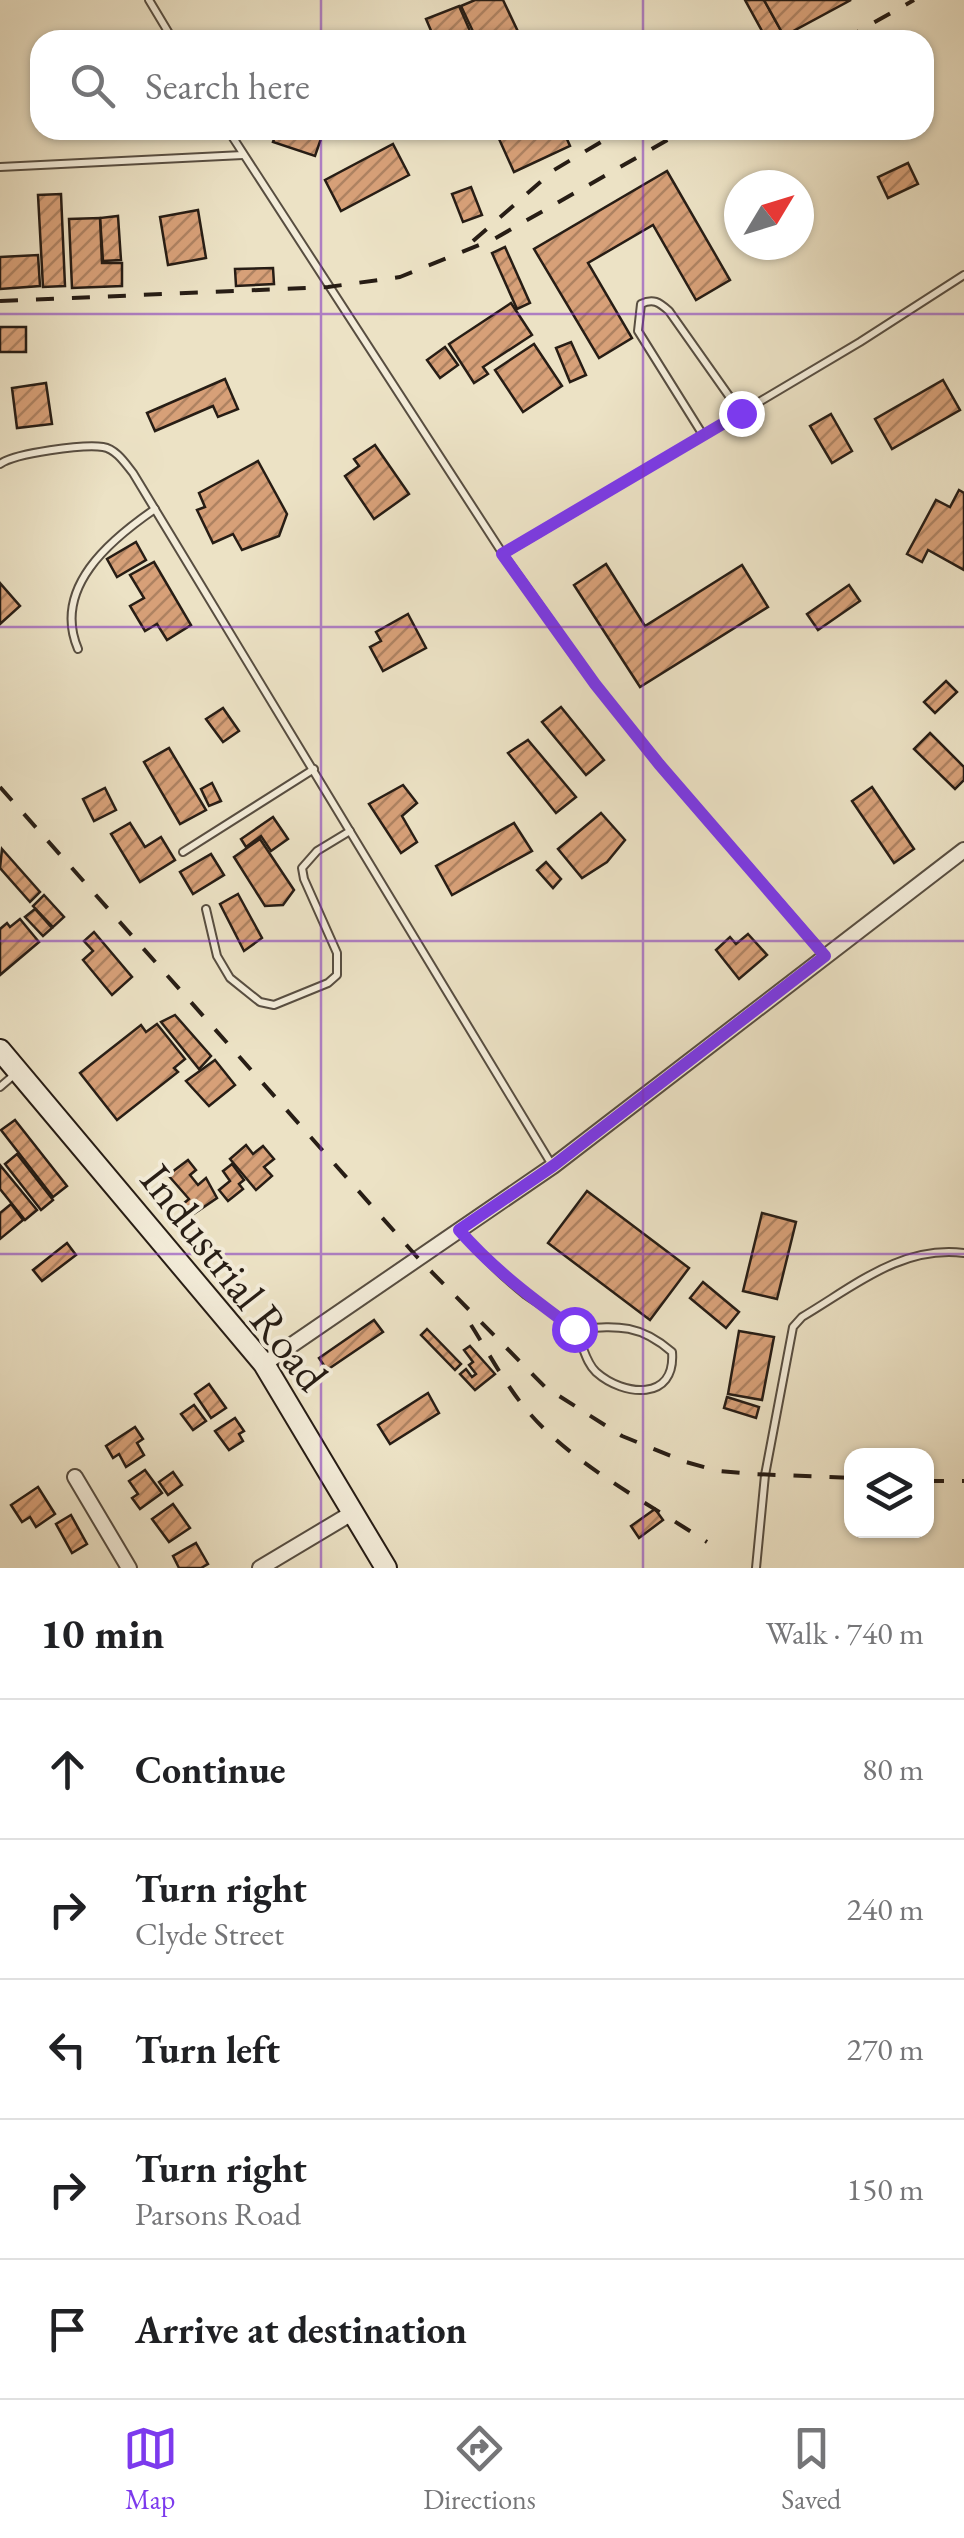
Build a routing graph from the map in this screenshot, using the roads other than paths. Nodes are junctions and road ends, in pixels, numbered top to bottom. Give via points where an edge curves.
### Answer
1 (149, 0) edge
2 (167, 30) edge
3 (234, 140) edge
4 (244, 155) junction
5 (0, 168) edge
6 (964, 276) edge
7 (741, 413) junction
8 (703, 435) junction
9 (0, 464) edge
10 (155, 509) junction
11 (502, 554) junction
12 (78, 649) dead end
13 (314, 769) junction
14 (350, 831) junction
15 (964, 850) edge
16 (182, 852) dead end
17 (206, 909) dead end
18 (825, 956) junction
19 (0, 1050) edge
20 (18, 1072) junction
21 (0, 1087) edge
22 (553, 1166) junction
23 (459, 1230) junction
24 (964, 1254) edge
25 (574, 1329) junction
26 (264, 1364) junction
27 (76, 1477) dead end
28 (352, 1513) junction
29 (129, 1568) edge
30 (260, 1568) edge
31 (386, 1568) edge
32 (756, 1568) edge

1 - 2 lane
3 - 4 lane
4 - 5 lane
4 - 11 lane
6 - 7 lane
7 - 8 lane
7 - 8 lane via 669,311 658,302 641,304 638,331
8 - 11 lane
9 - 10 lane via 18,454 105,447 126,464
10 - 12 lane via 114,540 84,575 71,618
10 - 13 lane
11 - 18 lane via 659,764
13 - 14 lane
13 - 16 lane
14 - 17 lane via 302,868 339,962 328,982 274,1005 246,994 217,956
14 - 22 lane
15 - 18 street
18 - 22 street
19 - 20 street, Industrial Road
20 - 21 lane
20 - 26 street, Industrial Road
22 - 23 street
23 - 25 lane
23 - 26 street
24 - 32 lane via 904,1257 793,1327 765,1475
25 - 25 lane via 595,1371 620,1386 645,1391 674,1369 672,1352 653,1336 626,1326
26 - 28 street, Industrial Road
27 - 29 street
28 - 30 street
28 - 31 street, Industrial Road

